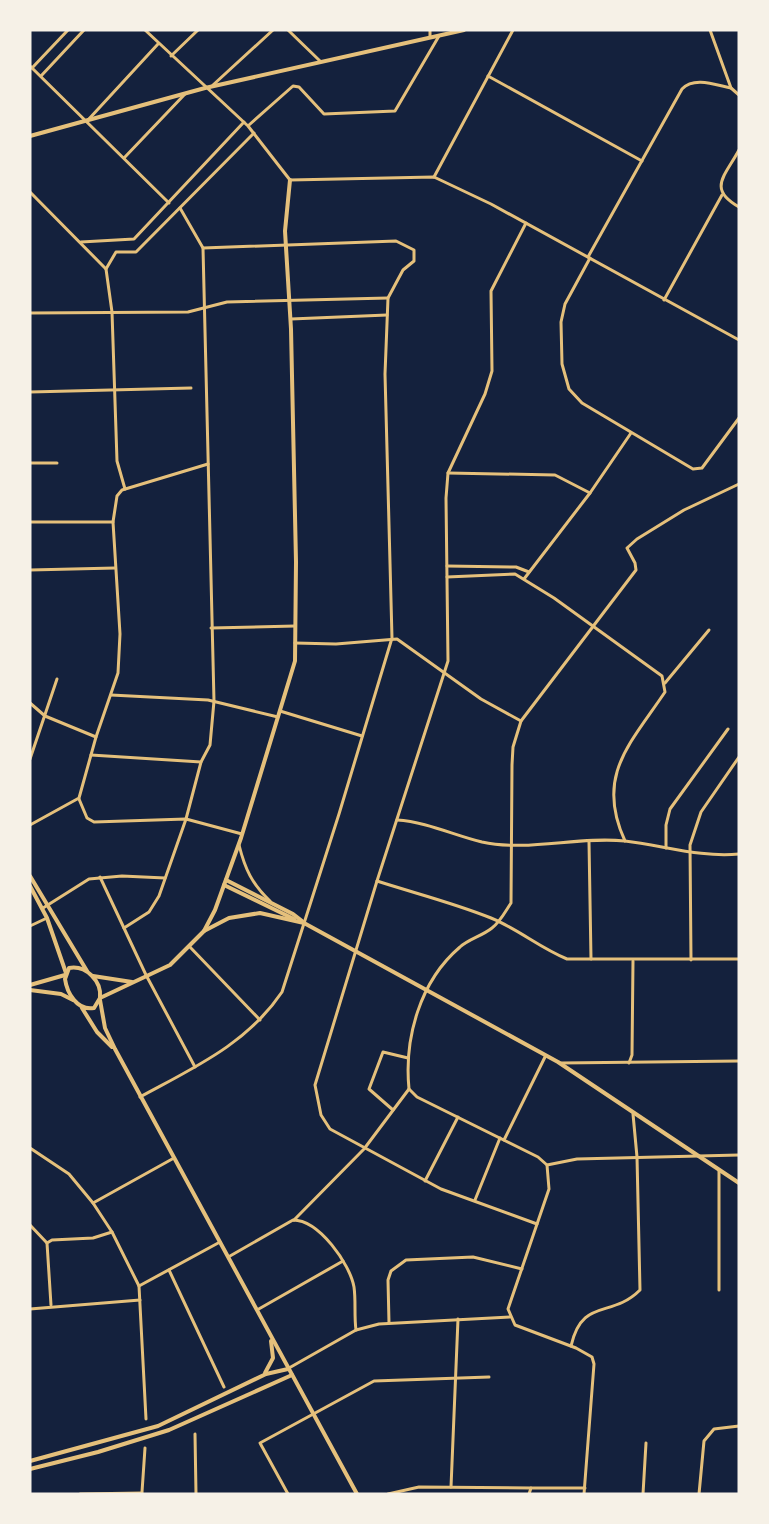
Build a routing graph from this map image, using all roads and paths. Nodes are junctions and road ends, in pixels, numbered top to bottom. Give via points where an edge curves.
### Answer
1 (68, 30) edge
2 (84, 30) edge
3 (145, 30) edge
4 (198, 30) edge
5 (273, 30) edge
6 (288, 30) edge
7 (430, 30) edge
8 (464, 30) edge
9 (513, 30) edge
10 (710, 30) edge
11 (440, 35) junction
12 (430, 36) junction
13 (158, 44) junction
14 (171, 56) junction
15 (320, 61) junction
16 (31, 67) edge
17 (41, 76) junction
18 (488, 76) junction
19 (211, 87) junction
20 (205, 88) junction
21 (731, 88) junction
22 (185, 94) junction
23 (739, 95) edge
24 (244, 122) junction
25 (86, 123) junction
26 (248, 126) junction
27 (254, 133) junction
28 (30, 136) edge
29 (739, 150) edge
30 (123, 159) junction
31 (642, 161) junction
32 (434, 177) junction
33 (290, 180) junction
34 (30, 192) edge
35 (722, 195) junction
36 (170, 203) junction
37 (739, 207) edge
38 (180, 208) junction
39 (526, 223) junction
40 (81, 242) junction
41 (286, 246) junction
42 (203, 248) junction
43 (589, 258) junction
44 (106, 269) junction
45 (388, 298) junction
46 (664, 300) junction
47 (290, 302) junction
48 (204, 308) junction
49 (111, 312) junction
50 (30, 313) edge
51 (387, 315) junction
52 (291, 319) junction
53 (738, 338) edge
54 (191, 388) dead end
55 (113, 390) junction
56 (30, 392) edge
57 (739, 418) edge
58 (631, 433) junction
59 (30, 463) edge
60 (57, 463) dead end
61 (208, 464) junction
62 (448, 473) junction
63 (739, 484) edge
64 (125, 489) junction
65 (590, 492) junction
66 (30, 522) edge
67 (113, 522) junction
68 (447, 566) junction
69 (116, 568) junction
70 (30, 570) edge
71 (529, 573) junction
72 (447, 577) junction
73 (524, 579) junction
74 (593, 625) junction
75 (295, 626) junction
76 (211, 628) junction
77 (709, 630) dead end
78 (392, 638) junction
79 (295, 643) junction
80 (445, 672) junction
81 (57, 679) dead end
82 (665, 683) junction
83 (111, 695) junction
84 (214, 701) junction
85 (30, 703) edge
86 (280, 711) junction
87 (45, 717) junction
88 (278, 717) junction
89 (521, 721) junction
90 (728, 729) dead end
91 (362, 736) junction
92 (96, 737) junction
93 (91, 755) junction
94 (739, 757) edge
95 (30, 759) edge
96 (201, 762) junction
97 (79, 798) junction
98 (186, 819) junction
99 (397, 820) junction
100 (30, 825) edge
101 (242, 834) junction
102 (625, 841) junction
103 (589, 842) junction
104 (239, 844) junction
105 (509, 844) junction
106 (666, 848) junction
107 (691, 851) junction
108 (739, 854) edge
109 (30, 876) edge
110 (100, 877) junction
111 (165, 878) junction
112 (226, 880) junction
113 (376, 881) junction
114 (224, 885) junction
115 (30, 886) edge
116 (271, 903) junction
117 (45, 906) junction
118 (47, 918) junction
119 (499, 922) junction
120 (304, 923) junction
121 (30, 926) edge
122 (124, 928) junction
123 (204, 931) junction
124 (189, 946) junction
125 (355, 952) junction
126 (591, 959) junction
127 (739, 959) edge
128 (633, 960) junction
129 (691, 960) junction
130 (87, 972) junction
131 (66, 974) junction
132 (146, 975) junction
133 (92, 976) junction
134 (133, 982) junction
135 (30, 988) edge
136 (424, 990) junction
137 (100, 999) junction
138 (75, 1002) junction
139 (82, 1007) junction
140 (260, 1020) junction
141 (115, 1049) junction
142 (545, 1057) junction
143 (408, 1058) junction
144 (739, 1061) edge
145 (558, 1062) junction
146 (629, 1063) junction
147 (195, 1067) junction
148 (409, 1089) junction
149 (140, 1097) junction
150 (393, 1110) junction
151 (633, 1114) junction
152 (458, 1117) junction
153 (502, 1139) junction
154 (30, 1148) edge
155 (364, 1149) junction
156 (739, 1155) edge
157 (696, 1156) junction
158 (637, 1157) junction
159 (174, 1158) junction
160 (547, 1165) junction
161 (719, 1169) junction
162 (425, 1180) junction
163 (739, 1183) edge
164 (475, 1200) junction
165 (93, 1203) junction
166 (293, 1220) junction
167 (537, 1224) junction
168 (30, 1225) edge
169 (112, 1233) junction
170 (221, 1241) junction
171 (47, 1243) junction
172 (230, 1257) junction
173 (343, 1261) junction
174 (522, 1269) junction
175 (169, 1270) junction
176 (139, 1286) junction
177 (719, 1290) dead end
178 (140, 1300) junction
179 (51, 1305) junction
180 (30, 1309) edge
181 (257, 1310) junction
182 (510, 1317) junction
183 (458, 1319) junction
184 (389, 1323) junction
185 (357, 1330) junction
186 (270, 1334) junction
187 (571, 1346) junction
188 (288, 1369) junction
189 (292, 1375) junction
190 (260, 1377) junction
191 (455, 1377) junction
192 (489, 1377) dead end
193 (224, 1387) dead end
194 (313, 1413) junction
195 (146, 1419) dead end
196 (739, 1426) edge
197 (195, 1434) dead end
198 (646, 1443) dead end
199 (145, 1448) dead end
200 (30, 1461) edge
201 (30, 1468) edge
202 (451, 1487) junction
203 (531, 1488) junction
204 (585, 1488) junction
205 (142, 1493) edge
206 (80, 1494) edge
207 (196, 1494) edge
208 (288, 1494) edge
209 (357, 1494) edge
210 (388, 1494) edge
211 (529, 1494) edge
212 (584, 1494) edge
213 (643, 1494) edge
214 (699, 1494) edge

1 - 16 street
2 - 17 street
3 - 13 street
4 - 14 street
5 - 19 street
6 - 15 street
7 - 12 street
8 - 11 street
9 - 18 street
10 - 21 street
11 - 12 street
11 - 26 street via 395,111 324,114 293,86
12 - 15 street
13 - 14 street
13 - 25 street
14 - 20 street
15 - 19 street
16 - 17 street
17 - 25 street
18 - 31 street
18 - 32 street
19 - 20 street
20 - 22 street
20 - 24 street
21 - 23 street
21 - 31 street via 686,84
22 - 25 street
22 - 30 street
24 - 26 street
24 - 36 street
25 - 28 street
25 - 30 street
26 - 27 street
27 - 33 street
27 - 38 street
29 - 35 street via 721,184
30 - 36 street
31 - 43 street
32 - 33 street
32 - 39 street
33 - 41 street
34 - 40 street
35 - 37 street
35 - 46 street
36 - 40 street via 134,239
38 - 42 street
38 - 44 street via 136,252 116,252
39 - 43 street
39 - 62 street via 491,291 492,371
40 - 44 street
41 - 42 street
41 - 45 street via 396,241 414,250 414,261 403,270
41 - 47 street
42 - 48 street
43 - 46 street
43 - 58 street via 565,304 561,322 562,364 569,389 582,403
44 - 49 street
45 - 47 street
45 - 51 street
46 - 53 street
47 - 48 street via 226,302
47 - 52 street
48 - 49 street via 188,312
48 - 61 street
49 - 50 street
49 - 55 street
51 - 52 street
51 - 78 street
52 - 75 street
54 - 55 street
55 - 56 street
55 - 64 street via 117,461
57 - 58 street via 702,468 693,469
58 - 65 street
59 - 60 street
61 - 64 street
61 - 76 street
62 - 65 street via 555,475
62 - 68 street
63 - 74 street via 636,539 627,548 636,570
64 - 67 street via 117,496
65 - 71 street
66 - 67 street
67 - 69 street
68 - 71 street via 516,567
68 - 72 street
69 - 70 street
69 - 83 street via 120,634 118,673
71 - 73 street
72 - 73 street via 515,574
72 - 80 street
73 - 74 street
74 - 82 street via 662,676
74 - 89 street
75 - 76 street
75 - 79 street
76 - 84 street
77 - 82 street
78 - 79 street via 336,644
78 - 80 street
78 - 91 street
79 - 86 street via 295,661
80 - 89 street via 481,699
80 - 99 street
81 - 87 street
82 - 102 street via 665,692 620,759 614,778 614,818
83 - 84 street
83 - 92 street
84 - 88 street
84 - 96 street via 210,745
85 - 87 street
86 - 88 street
86 - 91 street
87 - 92 street
87 - 95 street
88 - 101 street
89 - 105 street via 513,747
90 - 106 street via 670,809
91 - 120 street
92 - 93 street
93 - 96 street
93 - 97 street
94 - 107 street via 701,812
96 - 98 street
97 - 98 street via 87,818 94,822
97 - 100 street
98 - 101 street
98 - 111 street
99 - 105 street via 483,842
99 - 113 street
101 - 104 street
102 - 103 street
102 - 106 street
103 - 105 street
103 - 126 street
104 - 112 street
104 - 116 street via 255,888
105 - 119 street via 511,903
106 - 107 street
107 - 108 street
107 - 129 street
109 - 117 street
110 - 111 street
110 - 117 street via 89,879
110 - 122 street
111 - 122 street via 148,912
112 - 114 street
112 - 116 street
113 - 119 street
113 - 125 street
114 - 120 street
114 - 123 street
115 - 117 street
116 - 120 street
117 - 118 street
117 - 130 street
118 - 121 street
118 - 131 street
119 - 126 street via 544,950 567,959
119 - 136 street via 446,960
120 - 123 street via 260,913 242,914
120 - 125 street
120 - 140 street via 282,992
122 - 132 street
123 - 124 street
124 - 132 street via 170,965
124 - 140 street
125 - 136 street
125 - 155 street via 315,1085 321,1115 330,1129
126 - 128 street
127 - 129 street
128 - 129 street
128 - 146 street
130 - 131 street via 72,967
130 - 133 street
131 - 135 street
131 - 138 street via 68,991
132 - 134 street
132 - 147 street
133 - 134 street
133 - 137 street via 98,982
134 - 137 street
135 - 138 street via 61,994
136 - 142 street
136 - 143 street
137 - 139 street via 94,1008
137 - 141 street via 105,1028
138 - 139 street
139 - 141 street via 97,1032
140 - 147 street via 229,1048
141 - 149 street
142 - 145 street
142 - 153 street
143 - 148 street
143 - 150 street via 383,1052 369,1089
144 - 146 street
145 - 146 street
145 - 151 street
147 - 149 street
148 - 150 street
148 - 152 street
149 - 159 street
150 - 155 street
151 - 157 street
151 - 158 street
152 - 153 street
152 - 162 street
153 - 160 street
153 - 164 street
154 - 165 street via 69,1174
155 - 162 street
155 - 166 street
156 - 157 street
157 - 158 street
157 - 161 street
158 - 160 street via 576,1159
158 - 187 street via 640,1290 632,1298 582,1319 575,1328
159 - 165 street
159 - 170 street
160 - 167 street via 549,1189
161 - 163 street
161 - 177 street
162 - 164 street
164 - 167 street
165 - 169 street
166 - 172 street
166 - 173 street via 302,1220 327,1239
167 - 174 street
168 - 171 street
169 - 171 street
169 - 176 street
170 - 172 street
170 - 175 street
171 - 179 street
172 - 181 street
173 - 181 street
173 - 185 street via 354,1288
174 - 182 street via 508,1300
174 - 184 street via 473,1257 406,1260 391,1271 388,1280
175 - 176 street
175 - 193 street
176 - 178 street
178 - 179 street
178 - 195 street
179 - 180 street
181 - 186 street
182 - 183 street
182 - 187 street via 521,1329
183 - 184 street
183 - 191 street
184 - 185 street
185 - 188 street
186 - 188 street
186 - 190 street via 273,1358
187 - 204 street via 592,1357 594,1364
188 - 189 street
188 - 190 street
189 - 194 street
189 - 201 street via 169,1430
190 - 200 street via 158,1426
191 - 192 street
191 - 194 street via 374,1381
191 - 202 street
194 - 208 street via 260,1443
194 - 209 street
196 - 214 street via 714,1429 704,1441
197 - 207 street
198 - 213 street
199 - 205 street
202 - 203 street
202 - 210 street via 419,1487
203 - 204 street
203 - 211 street
204 - 212 street
205 - 206 street

